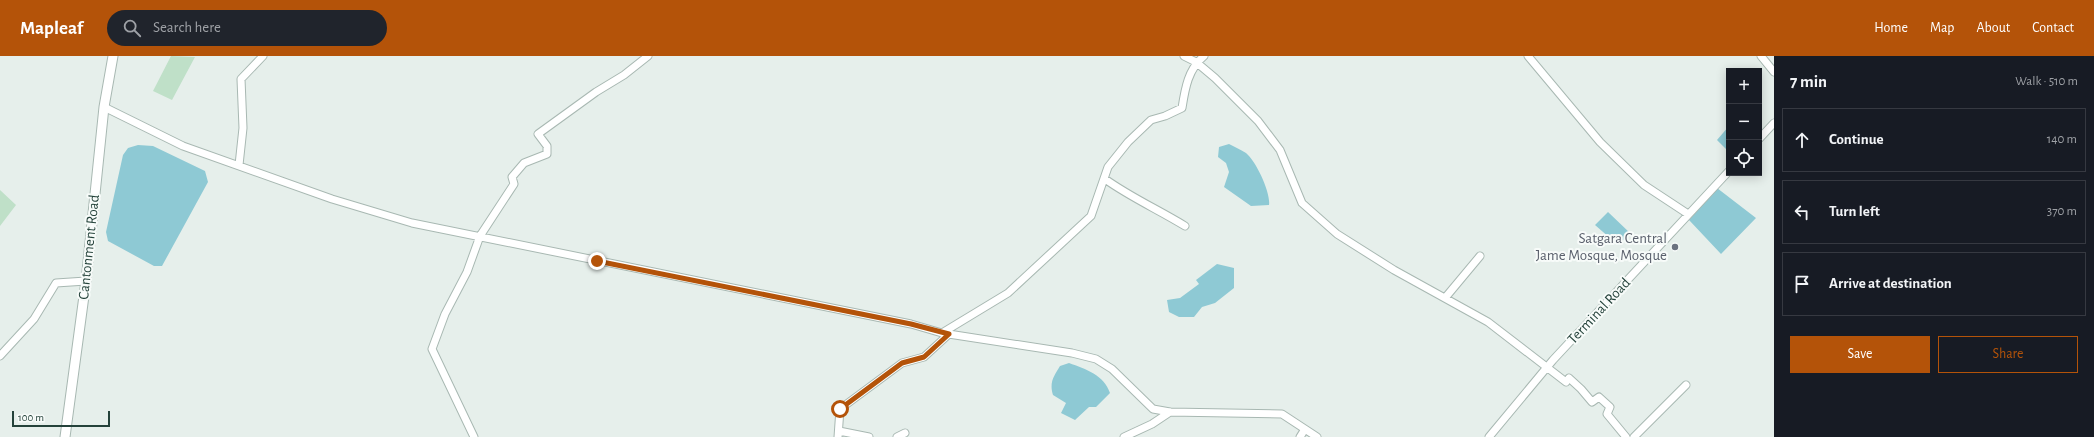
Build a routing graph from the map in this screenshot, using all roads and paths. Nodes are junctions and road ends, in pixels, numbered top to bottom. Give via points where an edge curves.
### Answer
1 (113, 56) edge
2 (263, 56) edge
3 (648, 56) edge
4 (1184, 56) edge
5 (1204, 56) edge
6 (1528, 56) edge
7 (1761, 56) edge
8 (1196, 62) junction
9 (1774, 72) edge
10 (104, 107) junction
11 (1774, 123) edge
12 (1762, 136) edge
13 (239, 165) junction
14 (1726, 174) edge
15 (1105, 179) junction
16 (1688, 214) junction
17 (1185, 226) dead end
18 (480, 236) junction
19 (1480, 256) dead end
20 (86, 281) junction
21 (1445, 298) junction
22 (945, 334) junction
23 (0, 356) edge
24 (1548, 367) junction
25 (1686, 384) dead end
26 (1170, 412) junction
27 (1305, 430) junction
28 (905, 433) dead end
29 (839, 434) edge
30 (65, 437) edge
31 (474, 437) edge
32 (869, 437) edge
33 (896, 437) edge
34 (1124, 437) edge
35 (1300, 437) edge
36 (1317, 437) edge
37 (1489, 437) edge
38 (1626, 437) edge
39 (1634, 437) edge

1 - 10 street, Cantonment Road
2 - 13 street via 241,79 243,128
3 - 18 street via 538,134 546,146 547,154 524,163 512,178 514,184
4 - 8 street
5 - 8 street
6 - 16 street via 1600,142 1644,186
7 - 9 street
8 - 15 street via 1186,83 1182,108 1151,120 1128,142 1108,167
8 - 21 street via 1272,139 1288,166 1302,202 1337,234
10 - 13 street via 183,146
10 - 20 street, Cantonment Road
11 - 12 street
13 - 18 street via 332,199 412,223
14 - 16 street, Terminal Road
15 - 17 street via 1126,194
15 - 22 street via 1091,216 1008,293
16 - 24 street, Terminal Road
18 - 22 street via 664,276 911,324
18 - 31 street via 432,350
19 - 21 street
20 - 23 street via 56,283 34,319
20 - 30 street, Cantonment Road
21 - 24 street via 1488,322
22 - 26 street via 1096,359 1112,369 1153,409
22 - 29 street via 924,357 902,363 840,409
24 - 37 street, Terminal Road
24 - 38 street via 1566,382 1569,378 1592,402 1599,397 1610,407 1607,414
25 - 39 street
26 - 27 street via 1282,414
26 - 34 street
27 - 35 street
27 - 36 street
28 - 33 street
29 - 32 street

